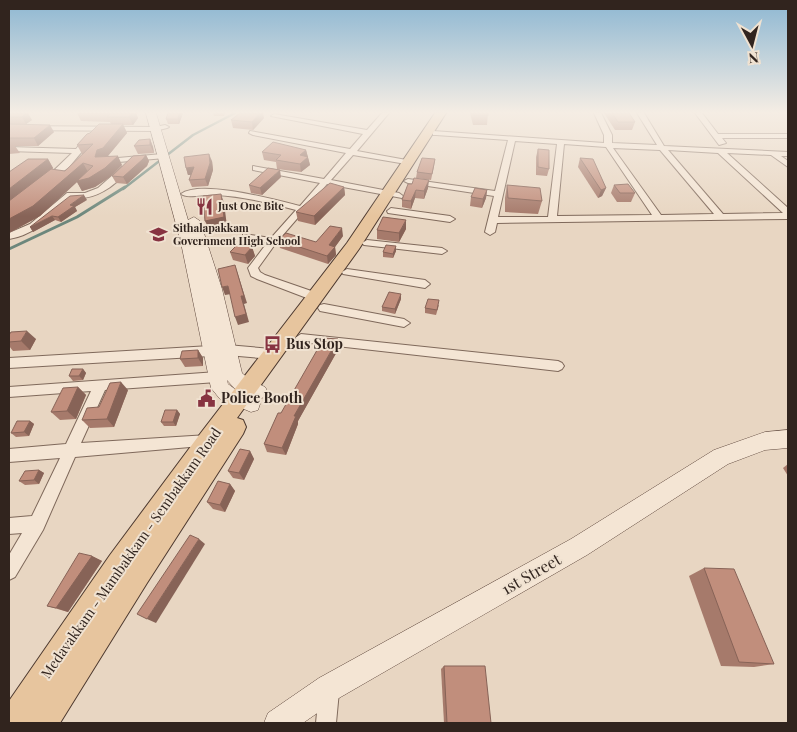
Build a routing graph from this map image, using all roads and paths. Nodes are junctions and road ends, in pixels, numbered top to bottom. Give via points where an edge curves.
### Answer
1 (80, 147) edge
2 (164, 147) edge
3 (171, 147) edge
4 (323, 147) edge
5 (357, 147) edge
6 (424, 147) edge
7 (510, 147) edge
8 (560, 147) edge
9 (609, 147) edge
10 (647, 147) edge
11 (725, 147) edge
12 (662, 148) junction
13 (9, 149) edge
14 (718, 150) junction
15 (77, 151) junction
16 (728, 151) junction
17 (352, 153) junction
18 (773, 153) junction
19 (788, 154) edge
20 (132, 160) junction
21 (107, 161) edge
22 (167, 162) junction
23 (788, 165) edge
24 (256, 168) dead end
25 (327, 182) junction
26 (40, 187) edge
27 (399, 189) junction
28 (186, 194) junction
29 (498, 194) junction
30 (303, 209) junction
31 (788, 215) edge
32 (721, 217) junction
33 (450, 219) dead end
34 (552, 219) junction
35 (493, 220) junction
36 (659, 220) junction
37 (490, 232) dead end
38 (9, 236) edge
39 (246, 236) dead end
40 (273, 241) junction
41 (368, 242) junction
42 (442, 251) dead end
43 (347, 272) junction
44 (425, 284) dead end
45 (320, 303) junction
46 (404, 323) dead end
47 (301, 338) junction
48 (220, 351) junction
49 (272, 354) junction
50 (9, 363) edge
51 (558, 366) dead end
52 (217, 377) junction
53 (100, 386) junction
54 (9, 392) edge
55 (249, 396) junction
56 (788, 439) edge
57 (208, 441) junction
58 (71, 451) junction
59 (9, 455) edge
60 (37, 524) junction
61 (9, 526) edge
62 (9, 571) edge
63 (329, 688) junction
64 (13, 723) edge
65 (41, 723) edge
66 (278, 723) edge
67 (326, 723) edge

1 - 15 street
2 - 22 street
3 - 22 street
4 - 17 street
5 - 17 street
6 - 27 main road, Medavakkam - Mambakkam - Sembakkam Road
7 - 29 street
8 - 34 street
9 - 36 street
10 - 12 street
11 - 16 street
12 - 14 street
12 - 32 street
13 - 15 street
14 - 16 street
14 - 31 street
15 - 26 street
16 - 18 street
17 - 25 street
17 - 27 street
18 - 19 street
18 - 23 street
20 - 21 street
20 - 22 street
20 - 38 street via 117,178 90,195 74,191 28,229
22 - 28 street
22 - 48 street
24 - 25 street
25 - 27 street
25 - 30 street
27 - 29 street
27 - 33 street
27 - 41 main road, Medavakkam - Mambakkam - Sembakkam Road
27 - 45 main road, Medavakkam - Mambakkam - Sembakkam Road
28 - 30 street via 226,192
28 - 48 street via 214,289
29 - 35 street
30 - 40 street
31 - 32 street
32 - 36 street
34 - 35 street
34 - 36 street
35 - 37 street
39 - 40 street
40 - 45 street via 253,268 255,274
41 - 42 street
41 - 43 main road, Medavakkam - Mambakkam - Sembakkam Road
43 - 44 street
43 - 45 main road, Medavakkam - Mambakkam - Sembakkam Road
45 - 46 street
45 - 47 main road, Medavakkam - Mambakkam - Sembakkam Road
45 - 49 main road, Medavakkam - Mambakkam - Sembakkam Road
47 - 51 street
47 - 55 main road, Medavakkam - Mambakkam - Sembakkam Road
48 - 49 street
48 - 50 street
48 - 52 street
48 - 55 street via 237,382
49 - 55 main road, Medavakkam - Mambakkam - Sembakkam Road
52 - 53 street
52 - 55 street via 220,388 227,394
53 - 54 street
53 - 58 street
55 - 57 main road, Medavakkam - Mambakkam - Sembakkam Road
55 - 65 main road, Medavakkam - Mambakkam - Sembakkam Road
56 - 63 street, 1st Street via 765,441 722,457 579,547
57 - 58 street
57 - 64 main road, Medavakkam - Mambakkam - Sembakkam Road
58 - 59 street
58 - 60 street
60 - 61 street
60 - 62 street
63 - 66 street, 1st Street
63 - 67 street

